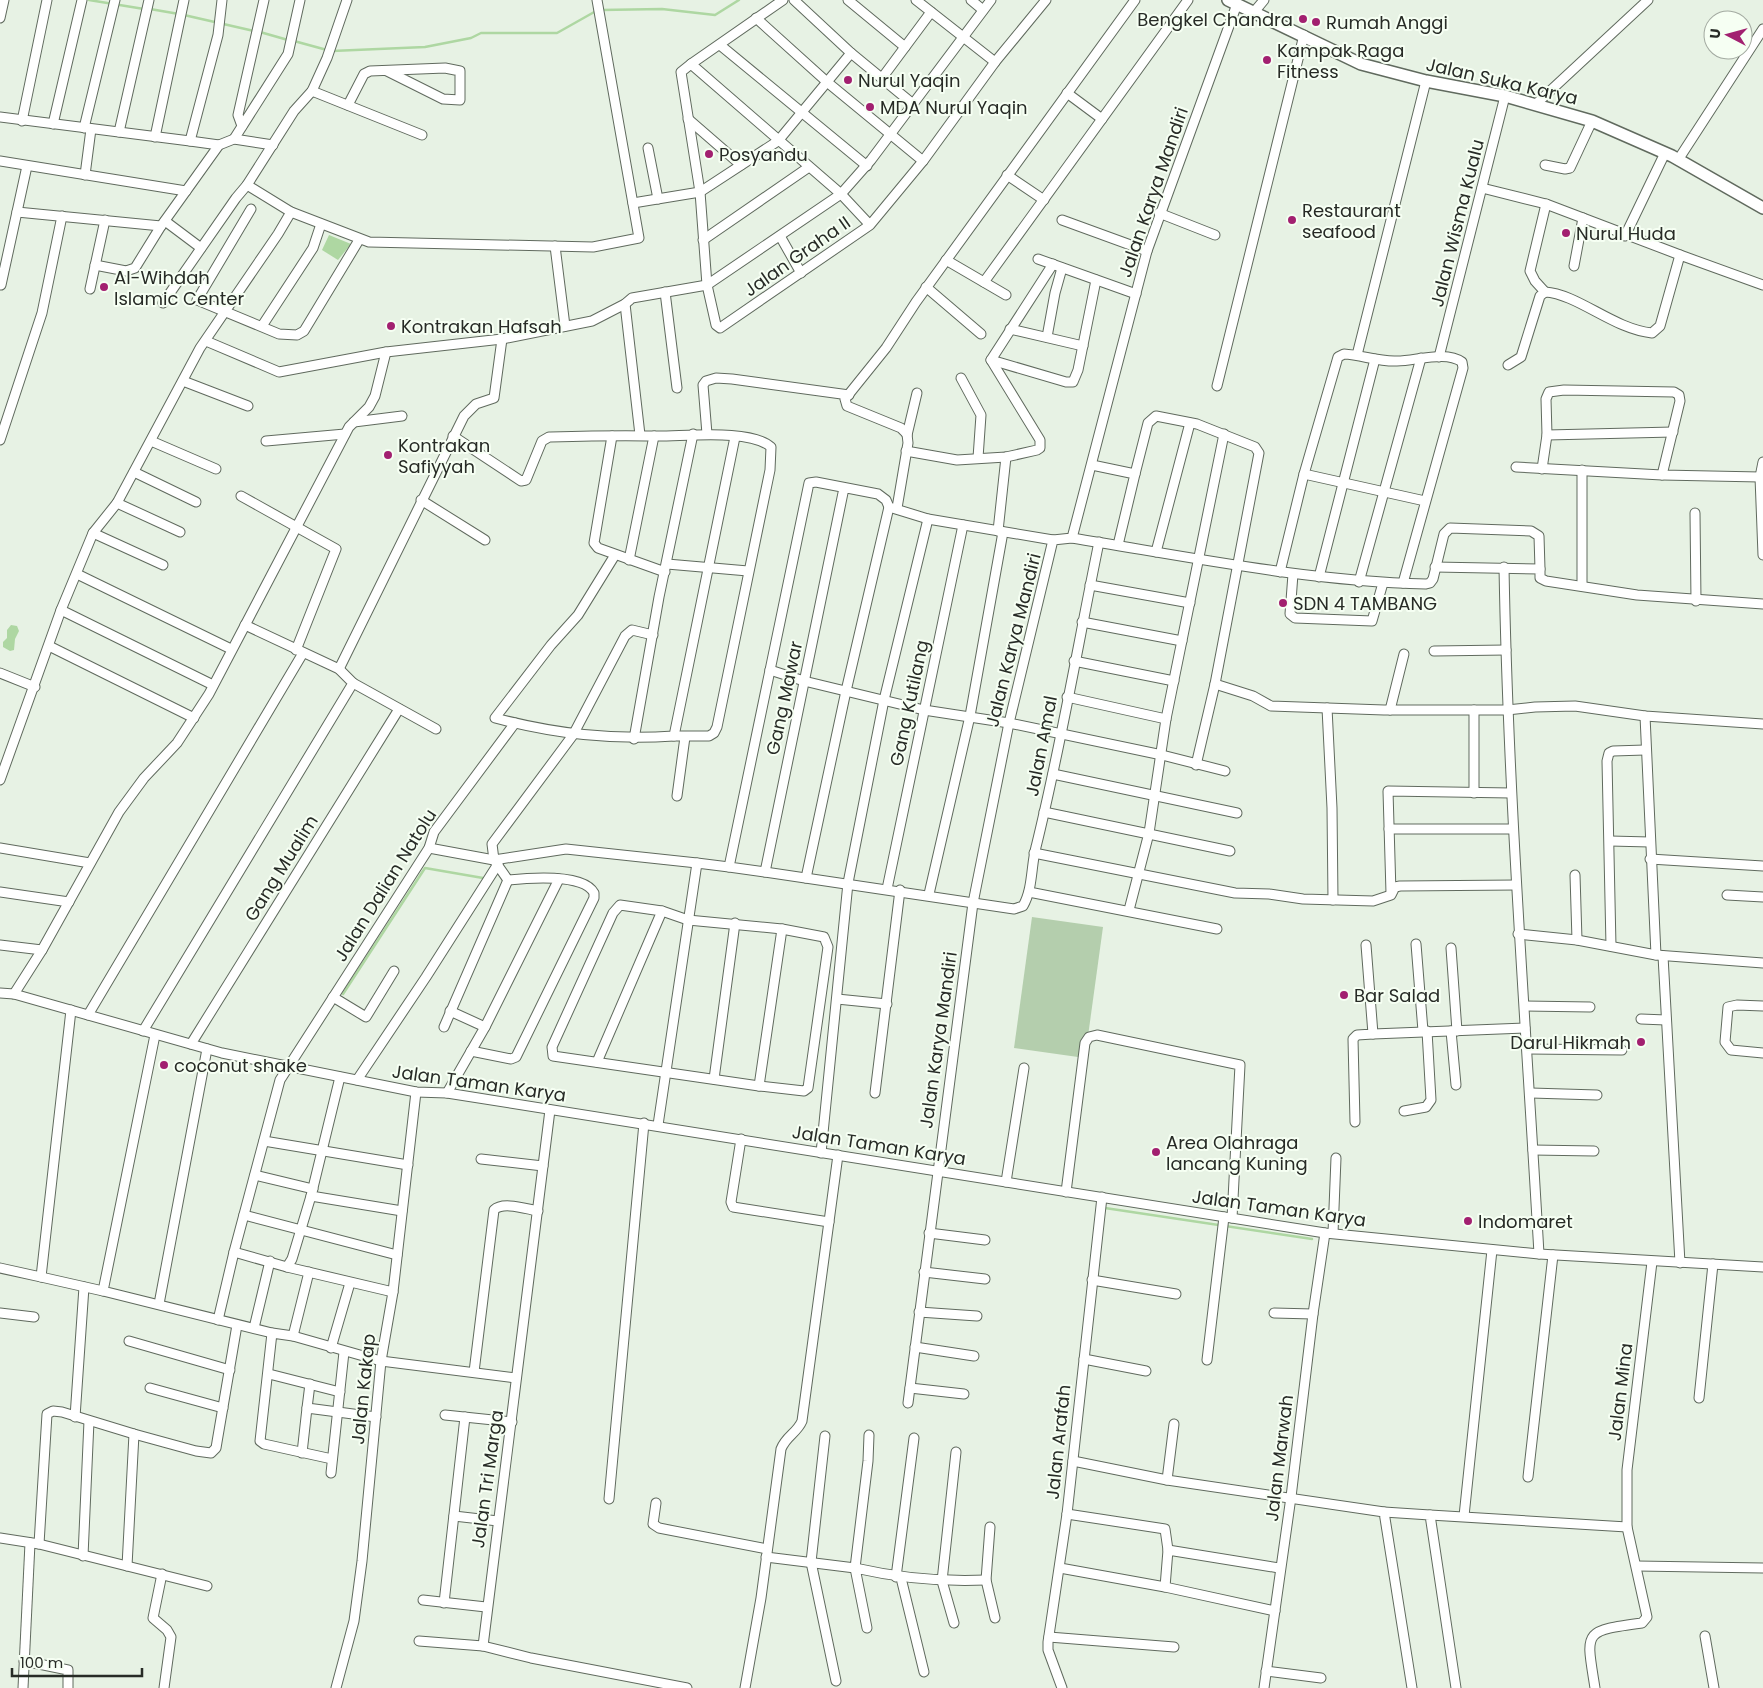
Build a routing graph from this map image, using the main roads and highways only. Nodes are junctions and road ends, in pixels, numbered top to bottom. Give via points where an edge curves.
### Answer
1 (1233, 2) edge
2 (1763, 208) edge

1 - 2 main road, Jalan Suka Karya via 1361,64 1505,96 1592,121 1665,153

